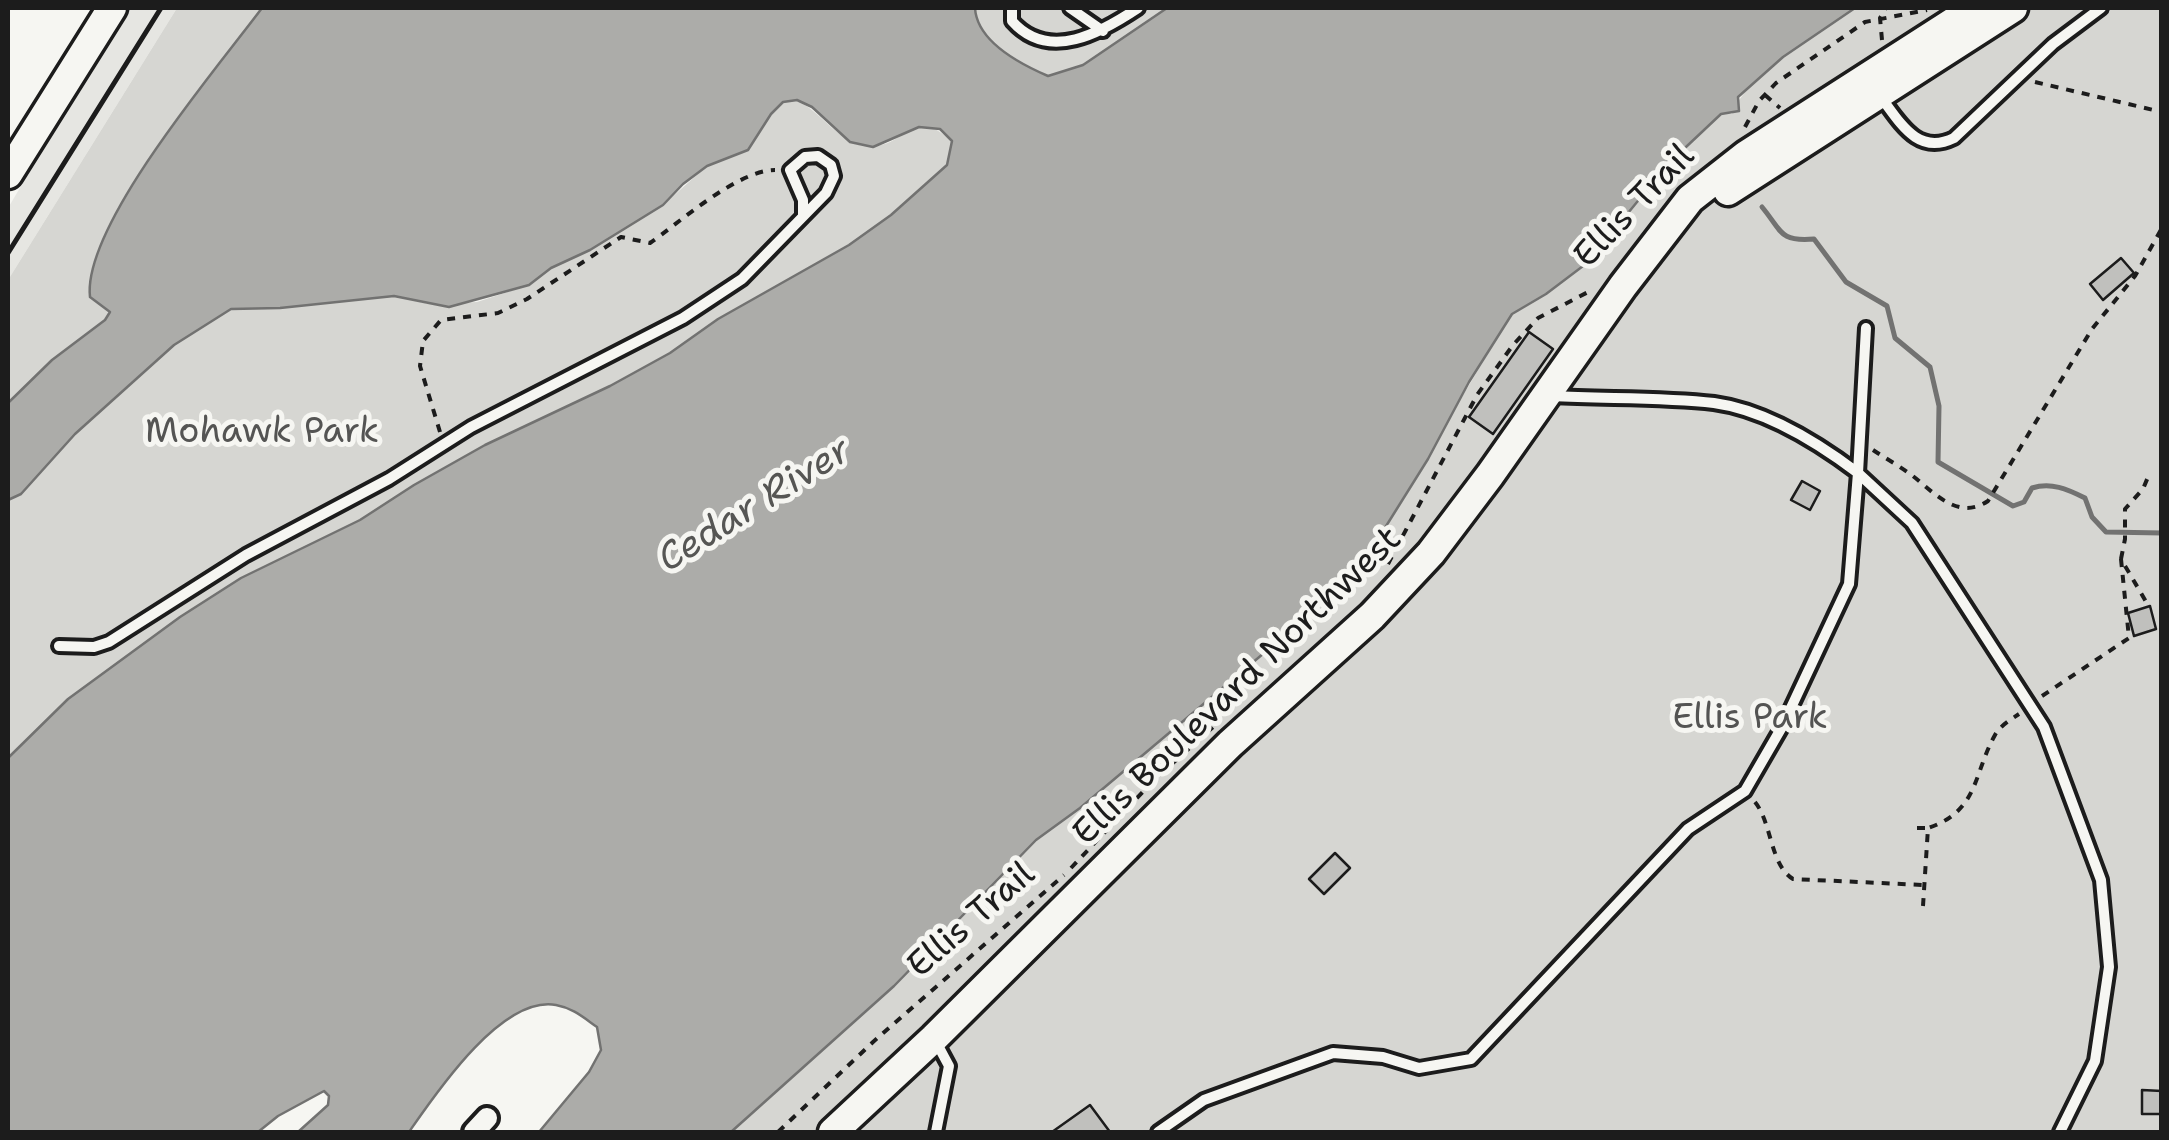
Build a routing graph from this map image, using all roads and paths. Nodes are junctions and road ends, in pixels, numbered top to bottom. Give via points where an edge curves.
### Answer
1 (112, 8) edge
2 (1012, 8) edge
3 (1070, 8) edge
4 (1138, 8) edge
5 (1886, 8) edge
6 (1943, 8) edge
7 (1975, 8) edge
8 (2013, 8) edge
9 (2101, 8) edge
10 (1880, 18) junction
11 (1103, 32) junction
12 (1884, 50) dead end
13 (2024, 72) junction
14 (1872, 86) junction
15 (1765, 95) junction
16 (1786, 112) dead end
17 (2162, 112) edge
18 (1740, 136) dead end
19 (790, 170) junction
20 (8, 174) edge
21 (803, 216) junction
22 (2162, 228) edge
23 (1600, 284) dead end
24 (1866, 328) dead end
25 (1546, 395) junction
26 (1860, 441) junction
27 (444, 444) junction
28 (1858, 473) junction
29 (2148, 476) dead end
30 (2121, 559) junction
31 (1383, 572) dead end
32 (2148, 604) dead end
33 (59, 646) dead end
34 (2030, 706) junction
35 (1218, 722) dead end
36 (1745, 791) junction
37 (1917, 828) dead end
38 (1928, 828) junction
39 (1924, 886) junction
40 (1923, 906) dead end
41 (934, 1038) junction
42 (778, 1132) edge
43 (833, 1132) edge
44 (936, 1132) edge
45 (1158, 1132) edge
46 (2060, 1132) edge

1 - 20 street
2 - 11 lane via 1020,31 1044,40 1068,43
3 - 11 lane
4 - 11 lane
5 - 10 path
6 - 10 path, Ellis Trail
7 - 14 street, Ellis Boulevard Northwest
8 - 14 street, Ellis Boulevard Northwest
9 - 13 lane
10 - 12 path
10 - 15 path, Ellis Trail via 1865,22
13 - 14 lane via 1941,144 1913,138
13 - 17 path via 2034,82
14 - 25 street, Ellis Boulevard Northwest via 1648,254
15 - 16 path
15 - 18 path, Ellis Trail
19 - 21 lane
19 - 21 lane via 805,157 832,165 826,193
19 - 27 path via 763,170 650,243 622,237 498,313 441,320 423,341 420,366
21 - 27 lane via 742,279 683,318
22 - 26 path via 1988,501 1967,508 1944,502
23 - 31 path, Ellis Trail via 1538,318 1512,345 1476,395
24 - 26 lane
25 - 28 lane via 1717,404 1784,425
25 - 41 street, Ellis Boulevard Northwest via 1431,553 1372,616 1230,744
26 - 28 lane
27 - 33 lane via 110,642
28 - 34 lane via 1912,523
28 - 36 lane via 1850,584
29 - 30 path via 2124,509
30 - 32 path
30 - 34 path via 2128,638
34 - 38 path via 1996,733 1968,800
34 - 46 lane via 2101,880 2110,967 2094,1061
35 - 42 path, Ellis Trail via 1066,873
36 - 39 path via 1764,815 1782,870 1792,879
36 - 45 lane via 1688,829 1471,1058 1419,1068 1333,1053 1204,1100
37 - 38 path
38 - 39 path
39 - 40 path
41 - 43 street, Ellis Boulevard Northwest
41 - 44 lane via 949,1066

